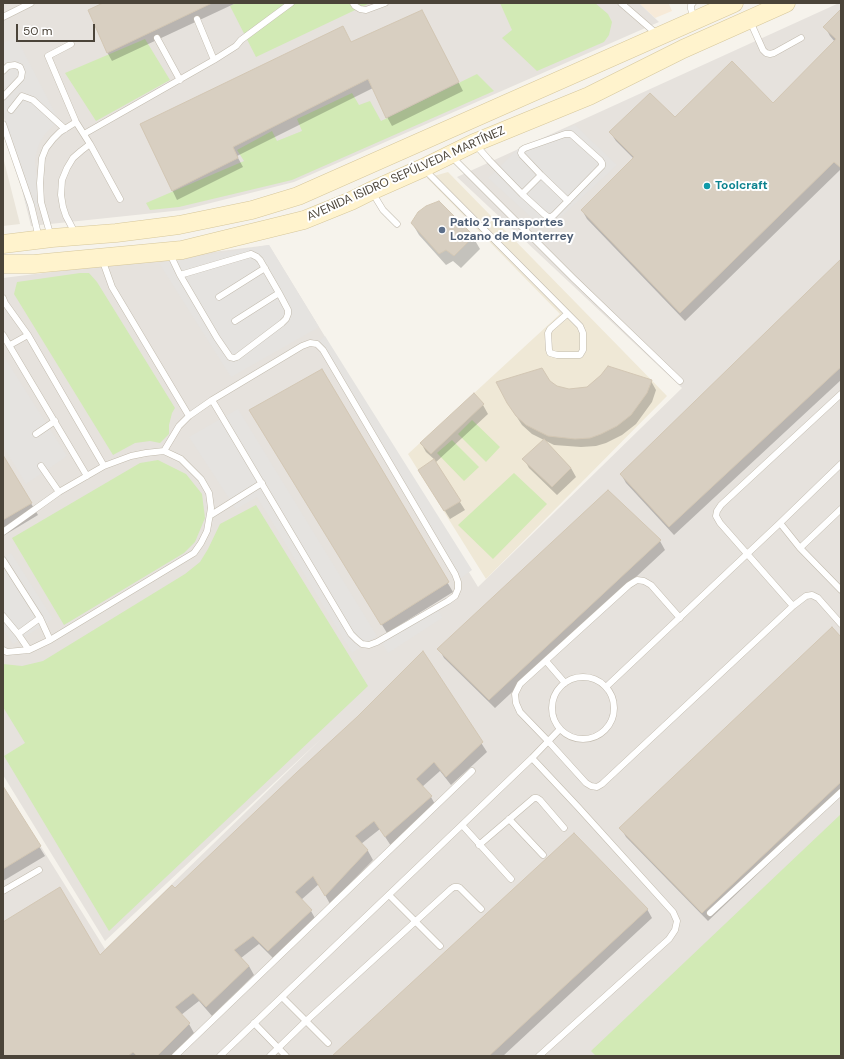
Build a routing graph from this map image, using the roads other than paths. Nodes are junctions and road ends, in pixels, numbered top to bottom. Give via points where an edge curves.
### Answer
1 (31, 3) edge
2 (291, 3) edge
3 (353, 3) edge
4 (385, 3) edge
5 (621, 3) edge
6 (786, 3) edge
7 (731, 4) edge
8 (694, 12) edge
9 (3, 17) edge
10 (197, 19) dead end
11 (749, 20) junction
12 (659, 36) junction
13 (157, 38) dead end
14 (801, 38) dead end
15 (71, 44) dead end
16 (214, 60) junction
17 (3, 71) edge
18 (180, 80) junction
19 (522, 96) junction
20 (3, 97) edge
21 (11, 110) dead end
22 (76, 122) junction
23 (3, 124) edge
24 (64, 129) junction
25 (84, 134) junction
26 (492, 136) junction
27 (474, 143) junction
28 (90, 144) junction
29 (449, 154) junction
30 (423, 168) junction
31 (541, 175) junction
32 (371, 191) junction
33 (522, 194) junction
34 (120, 199) dead end
35 (568, 201) junction
36 (397, 224) dead end
37 (76, 236) junction
38 (46, 239) junction
39 (3, 244) edge
40 (169, 251) junction
41 (101, 258) junction
42 (3, 264) edge
43 (264, 268) junction
44 (180, 275) junction
45 (279, 293) junction
46 (219, 297) dead end
47 (3, 298) edge
48 (567, 314) junction
49 (235, 321) dead end
50 (3, 335) edge
51 (28, 335) junction
52 (10, 345) junction
53 (680, 381) dead end
54 (841, 394) edge
55 (212, 400) junction
56 (189, 416) junction
57 (55, 421) junction
58 (36, 434) dead end
59 (164, 450) junction
60 (841, 464) edge
61 (41, 466) dead end
62 (104, 466) junction
63 (87, 476) junction
64 (262, 483) junction
65 (59, 492) junction
66 (841, 509) edge
67 (211, 515) junction
68 (780, 523) junction
69 (3, 532) edge
70 (800, 548) junction
71 (747, 555) junction
72 (3, 560) edge
73 (841, 590) edge
74 (793, 606) junction
75 (3, 616) edge
76 (40, 618) junction
77 (680, 618) junction
78 (841, 624) edge
79 (18, 634) junction
80 (50, 640) junction
81 (3, 650) edge
82 (29, 650) junction
83 (546, 661) junction
84 (565, 683) junction
85 (606, 687) junction
86 (560, 729) junction
87 (548, 741) junction
88 (532, 758) junction
89 (472, 771) dead end
90 (841, 792) edge
91 (509, 819) junction
92 (462, 826) junction
93 (564, 828) dead end
94 (479, 845) junction
95 (543, 855) dead end
96 (39, 870) dead end
97 (511, 879) dead end
98 (3, 892) edge
99 (389, 895) junction
100 (481, 910) dead end
101 (710, 913) dead end
102 (416, 921) junction
103 (440, 946) dead end
104 (282, 998) junction
105 (306, 1021) junction
106 (254, 1023) junction
107 (328, 1043) dead end
108 (279, 1048) junction
109 (176, 1056) edge
110 (220, 1056) edge
111 (270, 1056) edge
112 (286, 1056) edge
113 (539, 1056) edge

1 - 9 lane
2 - 16 lane
3 - 4 lane via 366,10
5 - 12 lane
6 - 11 main road, AVENIDA ISIDRO SEPÚLVEDA MARTÍNEZ
7 - 8 main road, AVENIDA ISIDRO SEPÚLVEDA MARTÍNEZ
8 - 12 main road, AVENIDA ISIDRO SEPÚLVEDA MARTÍNEZ
10 - 16 lane
11 - 14 lane via 766,53 774,53
11 - 26 main road, AVENIDA ISIDRO SEPÚLVEDA MARTÍNEZ via 683,49 589,96
12 - 19 main road, AVENIDA ISIDRO SEPÚLVEDA MARTÍNEZ
13 - 18 lane
15 - 22 lane via 48,56
16 - 18 lane
17 - 20 lane via 8,66 15,65 20,67 22,72 21,78
18 - 25 lane
19 - 26 main road via 489,121 487,125
19 - 37 main road, AVENIDA ISIDRO SEPÚLVEDA MARTÍNEZ via 298,196 252,210 179,226
21 - 24 lane via 22,96 34,100
22 - 24 lane
22 - 25 lane
23 - 38 lane via 31,205
24 - 38 lane via 46,148 42,158 40,183
25 - 28 lane
26 - 27 main road, AVENIDA ISIDRO SEPÚLVEDA MARTÍNEZ
27 - 29 main road, AVENIDA ISIDRO SEPÚLVEDA MARTÍNEZ
27 - 33 lane
28 - 34 lane
28 - 37 lane via 73,158 62,180 63,207
29 - 30 main road, AVENIDA ISIDRO SEPÚLVEDA MARTÍNEZ
29 - 53 lane
30 - 32 main road, AVENIDA ISIDRO SEPÚLVEDA MARTÍNEZ
30 - 48 lane
31 - 33 lane
31 - 35 lane
31 - 35 lane via 522,156 522,150 565,134 574,135 600,160 602,166
32 - 36 lane via 383,210
32 - 40 main road, AVENIDA ISIDRO SEPÚLVEDA MARTÍNEZ via 304,220
33 - 35 lane via 548,217 554,215
37 - 38 main road, AVENIDA ISIDRO SEPÚLVEDA MARTÍNEZ
38 - 39 main road, AVENIDA ISIDRO SEPÚLVEDA MARTÍNEZ
40 - 41 main road, AVENIDA ISIDRO SEPÚLVEDA MARTÍNEZ
40 - 44 lane
41 - 42 main road, AVENIDA ISIDRO SEPÚLVEDA MARTÍNEZ
41 - 56 lane via 112,286
43 - 44 lane via 257,257 251,254
43 - 45 lane
43 - 46 lane
44 - 45 lane via 217,338 230,357 234,358 286,319 288,310
45 - 49 lane
47 - 51 lane
48 - 48 lane via 550,329 549,350 550,353 557,355 580,355 583,350 583,333 580,326
50 - 52 lane
51 - 52 lane
51 - 62 lane
52 - 57 lane
54 - 71 lane via 720,505 716,516
55 - 56 lane
55 - 64 lane
55 - 64 lane via 302,346 317,344 323,350 455,574 458,589 448,601 377,642 362,644 351,634
56 - 59 lane via 179,426
57 - 58 lane
57 - 63 lane
59 - 62 lane via 131,456
59 - 67 lane via 181,459 201,479 209,493
60 - 68 lane
61 - 65 lane
62 - 63 lane
63 - 65 lane
64 - 67 lane
65 - 69 lane
66 - 70 lane
67 - 80 lane via 207,530 194,553
68 - 70 lane
68 - 71 lane
70 - 73 lane
71 - 74 lane
71 - 77 lane
72 - 76 lane
74 - 78 lane via 806,596 812,595 818,598
74 - 87 lane via 597,787 586,783
75 - 79 lane
76 - 79 lane
76 - 80 lane
77 - 83 lane via 651,585 637,580
77 - 85 lane
79 - 82 lane
80 - 82 lane
81 - 82 lane
83 - 84 lane
83 - 87 lane via 520,684 515,694 520,712
84 - 85 lane via 575,678 586,678
84 - 86 lane via 553,700 554,720
85 - 86 lane via 612,696 614,707 607,727 599,734 578,739 568,736
86 - 87 lane
87 - 88 lane
88 - 92 lane
88 - 113 lane via 673,912 677,921 669,939
89 - 109 lane
90 - 101 lane
91 - 93 lane via 530,800 537,798
91 - 94 lane
91 - 95 lane
92 - 94 lane
92 - 99 lane
94 - 97 lane
96 - 98 lane
99 - 102 lane
99 - 104 lane
100 - 102 lane via 460,888 454,886
102 - 103 lane
102 - 105 lane
104 - 105 lane
104 - 106 lane
105 - 107 lane
105 - 108 lane
106 - 108 lane
106 - 110 lane
108 - 111 lane
108 - 112 lane

